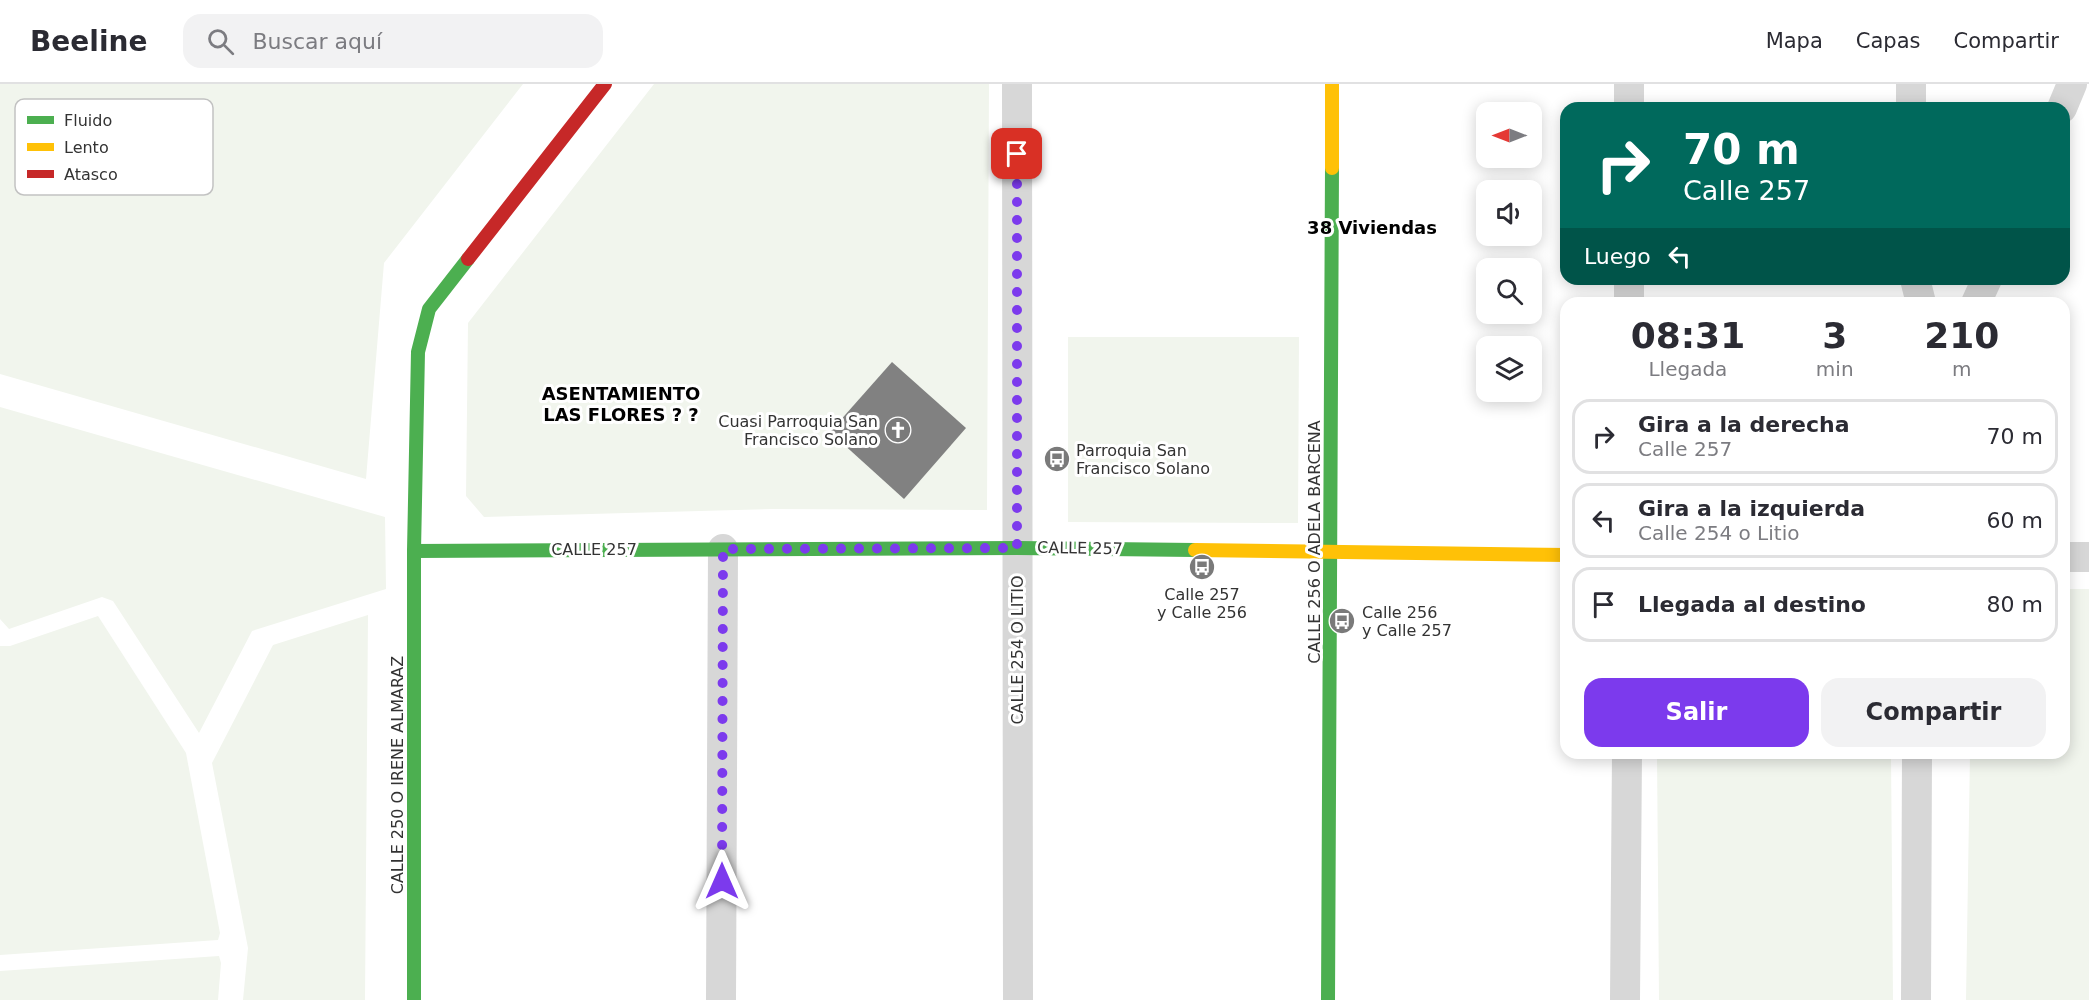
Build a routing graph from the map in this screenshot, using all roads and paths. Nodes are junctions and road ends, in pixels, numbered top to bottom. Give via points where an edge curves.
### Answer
1 (605, 84) edge
2 (1017, 84) edge
3 (1332, 84) edge
4 (1629, 84) edge
5 (1911, 84) edge
6 (2072, 84) edge
7 (1629, 102) edge
8 (1911, 102) edge
9 (2064, 102) edge
10 (1017, 548) junction
11 (723, 549) junction
12 (414, 551) junction
13 (1330, 552) junction
14 (1560, 555) edge
15 (2070, 557) edge
16 (2089, 557) edge
17 (1628, 759) edge
18 (1917, 759) edge
19 (414, 1000) edge
20 (722, 1000) edge
21 (1018, 1000) edge
22 (1328, 1000) edge
23 (1625, 1000) edge
24 (1916, 1000) edge

1 - 12 street, CALLE 250 O IRENE ALMARAZ via 429,309 418,352
2 - 10 street, CALLE 254 O LITIO
3 - 13 street, CALLE 256 O ADELA BARCENA
4 - 7 street
5 - 8 street
6 - 9 street
10 - 11 street, CALLE 257
10 - 13 street, CALLE 257
10 - 21 street, CALLE 254 O LITIO
11 - 12 street, CALLE 257
11 - 20 street
12 - 19 street, CALLE 250 O IRENE ALMARAZ
13 - 14 street, CALLE 257
13 - 22 street, CALLE 256 O ADELA BARCENA
15 - 16 street
17 - 23 street
18 - 24 street

